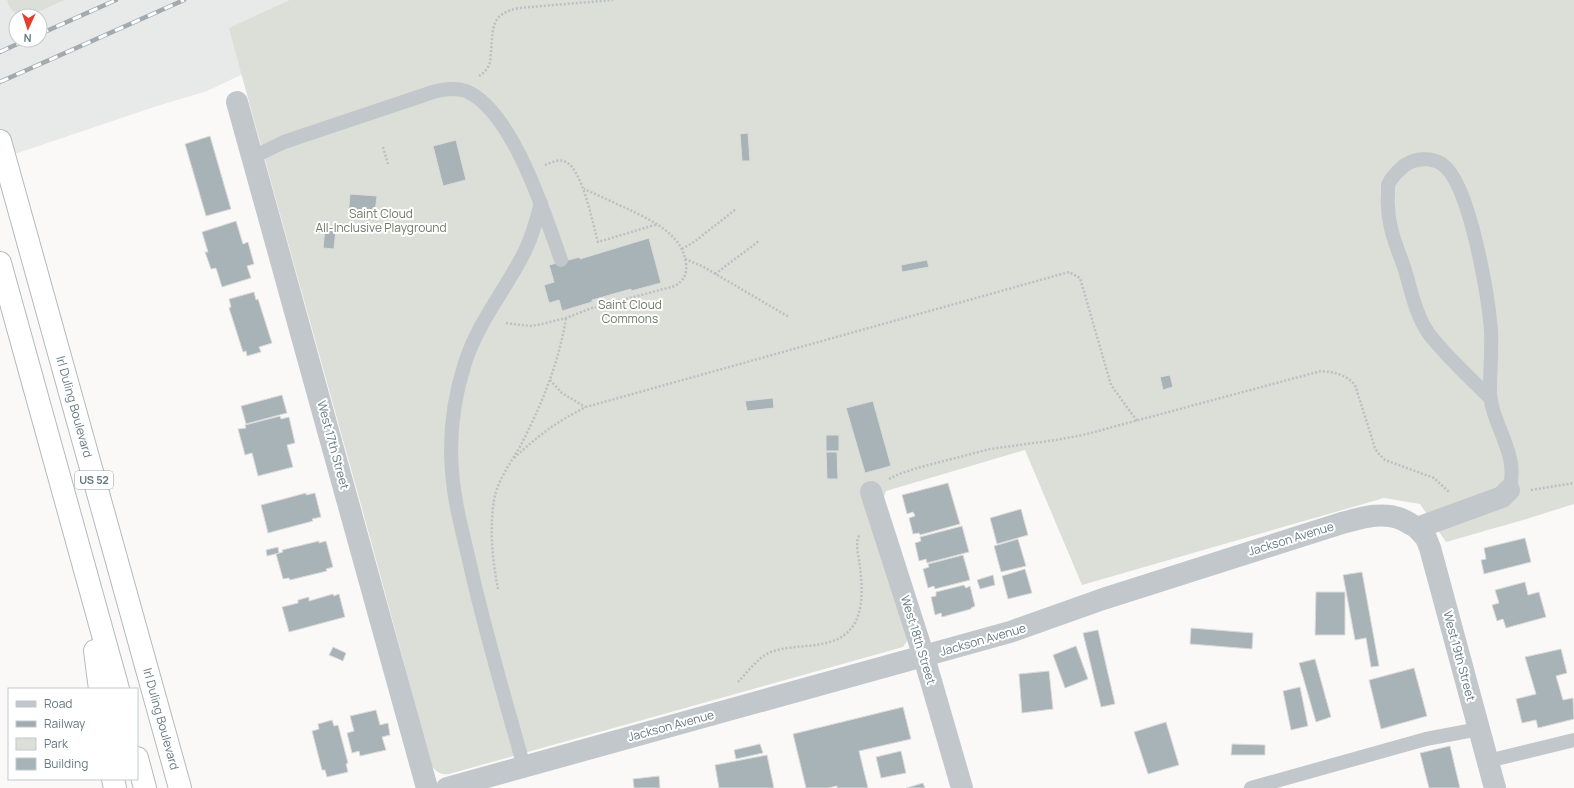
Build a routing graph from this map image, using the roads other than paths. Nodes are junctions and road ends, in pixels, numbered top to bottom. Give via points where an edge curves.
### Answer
1 (237, 102) dead end
2 (0, 141) edge
3 (253, 157) junction
4 (541, 203) junction
5 (561, 260) dead end
6 (0, 263) edge
7 (1490, 398) junction
8 (1509, 490) joint
9 (873, 498) road end
10 (1417, 528) junction
11 (82, 561) junction
12 (924, 657) junction
13 (100, 688) edge
14 (118, 688) edge
15 (1480, 729) junction
16 (1574, 740) edge
17 (1488, 761) junction
18 (138, 762) edge
19 (524, 767) junction
20 (145, 788) edge
21 (180, 788) edge
22 (427, 788) edge
23 (447, 788) edge
24 (962, 788) edge
25 (1251, 788) edge
26 (1495, 788) edge

1 - 3 street, West 17th Street
2 - 21 highway, Irl Duling Boulevard / US 52
3 - 4 lane via 284,142 445,88 464,90 492,111 505,129
3 - 22 street, West 17th Street
4 - 5 lane
4 - 19 lane via 524,252 481,327 465,361 454,412 451,470 484,628
6 - 11 highway, US 52
7 - 7 lane via 1491,332 1485,283 1463,198 1454,177 1442,164 1426,158 1410,162 1398,171 1388,184 1387,206 1390,230 1416,309 1429,333
7 - 8 lane via 1507,446 1511,474
8 - 10 street via 1502,496
9 - 12 street, West 18th Street
10 - 12 street, Jackson Avenue via 1400,518 1368,516 1182,573 1010,632
10 - 15 street, West 19th Street via 1426,538 1430,548
11 - 13 highway
11 - 14 highway, US 52
12 - 19 street, Jackson Avenue
12 - 24 street, West 18th Street
15 - 17 street, West 19th Street
15 - 25 lane via 1426,739
16 - 17 lane
17 - 26 street, West 19th Street
18 - 20 highway
19 - 23 street, Jackson Avenue

